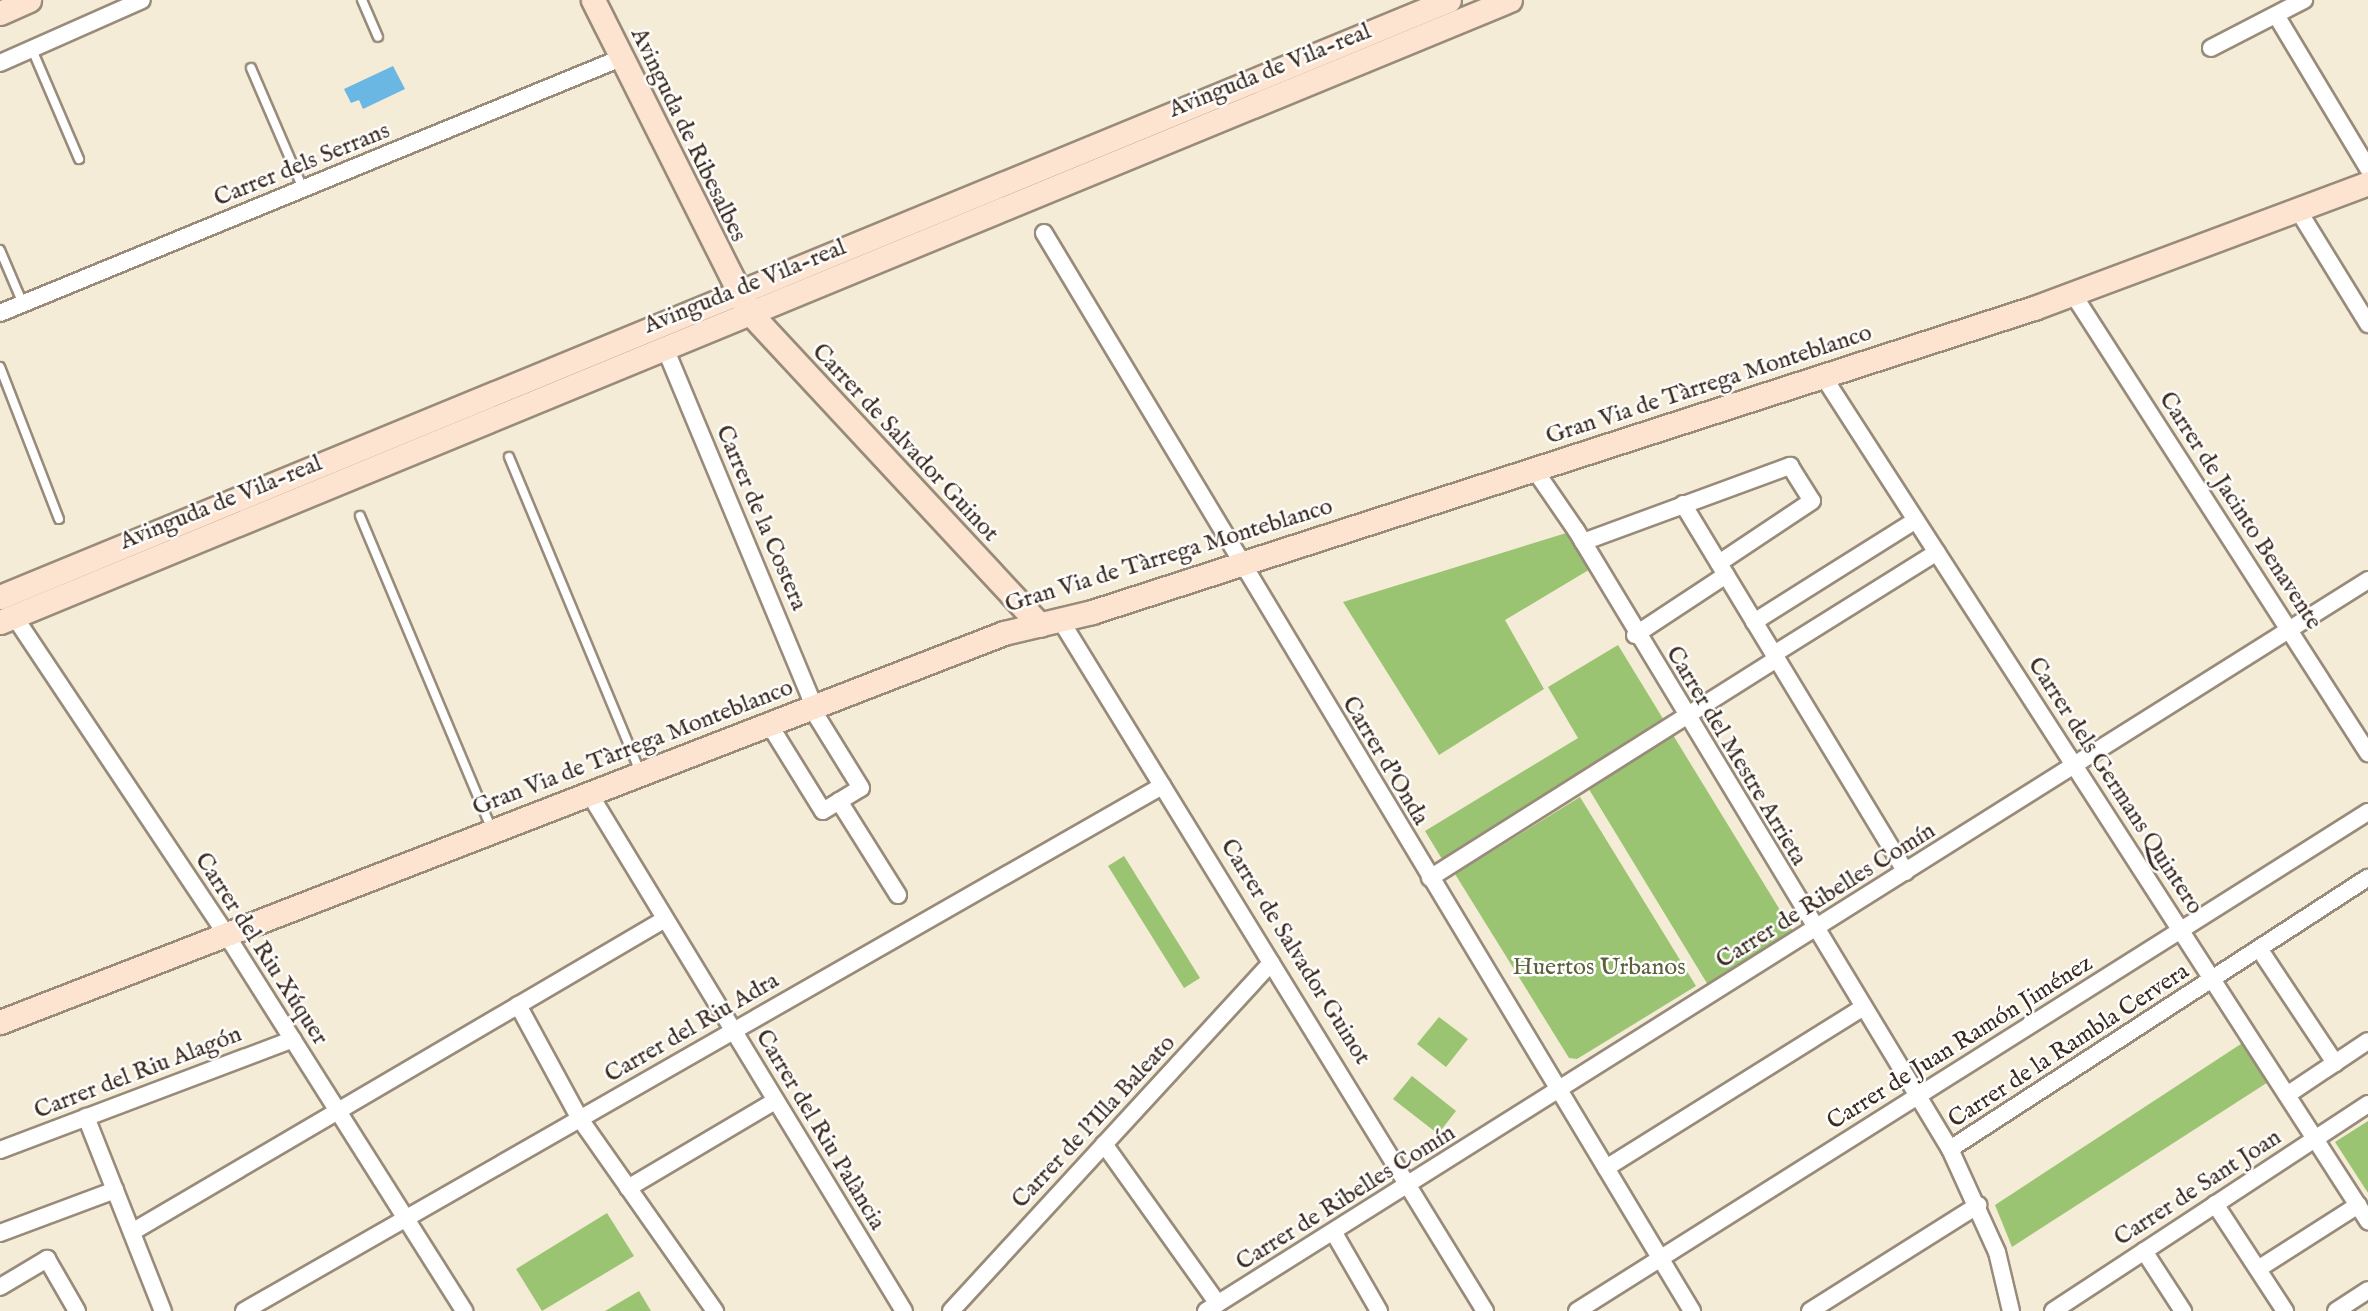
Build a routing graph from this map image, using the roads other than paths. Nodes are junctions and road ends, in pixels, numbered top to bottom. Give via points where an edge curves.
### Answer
1 (29, 0) edge
2 (142, 0) edge
3 (362, 0) edge
4 (593, 0) edge
5 (1449, 0) edge
6 (1510, 0) edge
7 (2304, 0) edge
8 (0, 13) edge
9 (2279, 20) dead end
10 (378, 37) dead end
11 (31, 47) junction
12 (2211, 48) dead end
13 (621, 58) junction
14 (0, 63) edge
15 (251, 68) dead end
16 (79, 159) dead end
17 (2368, 168) edge
18 (2368, 183) edge
19 (303, 189) junction
20 (2298, 210) junction
21 (1044, 233) dead end
22 (0, 250) edge
23 (737, 293) junction
24 (2073, 294) junction
25 (23, 304) junction
26 (0, 313) edge
27 (750, 313) junction
28 (2368, 324) edge
29 (665, 348) junction
30 (0, 367) edge
31 (1823, 376) junction
32 (509, 457) dead end
33 (1534, 469) junction
34 (1683, 504) junction
35 (360, 516) dead end
36 (59, 519) dead end
37 (1916, 520) junction
38 (1583, 542) junction
39 (1937, 552) junction
40 (1240, 565) junction
41 (1722, 569) junction
42 (2368, 580) edge
43 (0, 597) edge
44 (7, 619) edge
45 (1754, 622) junction
46 (1051, 623) junction
47 (2290, 629) junction
48 (1635, 635) junction
49 (1776, 657) junction
50 (813, 707) junction
51 (1684, 715) junction
52 (769, 724) junction
53 (2368, 752) edge
54 (2074, 765) junction
55 (641, 773) junction
56 (1162, 786) junction
57 (589, 793) junction
58 (839, 801) junction
59 (2368, 812) edge
60 (492, 830) junction
61 (1906, 872) junction
62 (1430, 877) junction
63 (2366, 885) edge
64 (898, 895) dead end
65 (665, 919) junction
66 (1814, 930) junction
67 (2182, 932) junction
68 (226, 934) junction
69 (2260, 950) junction
70 (1271, 963) junction
71 (2213, 981) junction
72 (518, 1005) junction
73 (1862, 1009) junction
74 (0, 1022) edge
75 (733, 1031) junction
76 (293, 1039) junction
77 (2368, 1041) edge
78 (2335, 1063) junction
79 (1559, 1092) junction
80 (2287, 1095) junction
81 (1916, 1097) junction
82 (775, 1101) junction
83 (2368, 1104) edge
84 (338, 1111) junction
85 (86, 1118) junction
86 (580, 1119) junction
87 (2314, 1138) junction
88 (1104, 1144) junction
89 (1950, 1149) junction
90 (0, 1150) edge
91 (1606, 1168) junction
92 (1408, 1187) junction
93 (628, 1188) junction
94 (115, 1190) junction
95 (2215, 1204) junction
96 (1978, 1205) junction
97 (2358, 1205) junction
98 (406, 1219) junction
99 (2368, 1221) edge
100 (132, 1232) junction
101 (0, 1233) edge
102 (1334, 1233) junction
103 (2144, 1251) junction
104 (1659, 1257) junction
105 (2258, 1269) junction
106 (0, 1287) edge
107 (2368, 1290) edge
108 (1212, 1307) edge
109 (77, 1311) edge
110 (163, 1311) edge
111 (244, 1311) edge
112 (464, 1311) edge
113 (715, 1311) edge
114 (904, 1311) edge
115 (951, 1311) edge
116 (1379, 1311) edge
117 (1485, 1311) edge
118 (1577, 1311) edge
119 (1692, 1311) edge
120 (1810, 1311) edge
121 (2011, 1311) edge
122 (2053, 1311) edge
123 (2183, 1311) edge
124 (2285, 1311) edge
125 (2336, 1311) edge

1 - 8 street
2 - 11 street
3 - 10 lane
4 - 13 street, Avinguda de Ribesalbes
5 - 23 street, Avinguda de Vila-real
6 - 27 street, Avinguda de Vila-real
7 - 12 street
9 - 17 street
11 - 14 street
11 - 16 lane
13 - 19 street, Carrer dels Serrans
13 - 23 street, Avinguda de Ribesalbes
15 - 19 lane
18 - 20 street, Gran Via de Tàrrega Monteblanco
19 - 25 street, Carrer dels Serrans
20 - 24 street, Gran Via de Tàrrega Monteblanco
20 - 28 street
21 - 40 street, Carrer d'Onda
22 - 25 lane
23 - 27 street, Carrer de Salvador Guinot
23 - 43 street, Avinguda de Vila-real
24 - 31 street, Gran Via de Tàrrega Monteblanco
24 - 47 street, Carrer de Jacinto Benavente
25 - 26 street, Carrer dels Serrans
27 - 29 street, Avinguda de Vila-real
27 - 46 street, Carrer de Salvador Guinot
29 - 44 street, Avinguda de Vila-real
29 - 50 street, Carrer de la Costera
30 - 36 lane
31 - 33 street, Gran Via de Tàrrega Monteblanco
31 - 37 street, Carrer dels Germans Quintero
32 - 55 lane
33 - 38 street, Carrer del Mestre Arrieta
33 - 40 street, Gran Via de Tàrrega Monteblanco
34 - 38 street
34 - 41 street
34 - 41 street via 1790,466 1812,501
35 - 60 lane
37 - 39 street, Carrer dels Germans Quintero
37 - 45 street
38 - 48 street, Carrer del Mestre Arrieta
39 - 49 street
39 - 54 street, Carrer dels Germans Quintero
40 - 46 street, Gran Via de Tàrrega Monteblanco
40 - 62 street, Carrer d'Onda
41 - 45 street
41 - 48 street
42 - 47 street, Carrer de Ribelles Comín
44 - 68 street, Carrer del Riu Xúquer
45 - 49 street
46 - 50 street, Gran Via de Tàrrega Monteblanco via 1004,633
46 - 56 street, Carrer de Salvador Guinot
47 - 53 street, Carrer de Jacinto Benavente
47 - 54 street, Carrer de Ribelles Comín
48 - 51 street, Carrer del Mestre Arrieta
49 - 51 street
49 - 61 street
50 - 52 street, Gran Via de Tàrrega Monteblanco
50 - 58 street, Carrer de la Costera via 861,788
51 - 62 street
51 - 66 street, Carrer del Mestre Arrieta
52 - 55 street, Gran Via de Tàrrega Monteblanco
52 - 58 street via 823,811
54 - 61 street, Carrer de Ribelles Comín
54 - 67 street, Carrer dels Germans Quintero
55 - 57 street, Gran Via de Tàrrega Monteblanco
56 - 70 street, Carrer de Salvador Guinot
56 - 75 street, Carrer del Riu Adra
57 - 60 street, Gran Via de Tàrrega Monteblanco
57 - 65 street, Carrer del Riu Palància
58 - 64 street
59 - 67 street, Carrer de Juan Ramón Jiménez
60 - 68 street, Gran Via de Tàrrega Monteblanco
61 - 66 street, Carrer de Ribelles Comín
62 - 79 street, Carrer d'Onda
63 - 69 street, Carrer de la Rambla Cervera
65 - 72 street
65 - 75 street, Carrer del Riu Palància
66 - 73 street, Carrer del Mestre Arrieta
66 - 79 street, Carrer de Ribelles Comín
67 - 71 street, Carrer dels Germans Quintero
67 - 81 street, Carrer de Juan Ramón Jiménez
68 - 74 street, Gran Via de Tàrrega Monteblanco
68 - 76 street, Carrer del Riu Xúquer
69 - 71 street, Carrer de la Rambla Cervera
69 - 78 street
70 - 88 street, Carrer de l'Illa Baleato
70 - 92 street, Carrer de Salvador Guinot
71 - 80 street, Carrer dels Germans Quintero
71 - 89 street, Carrer de la Rambla Cervera
72 - 84 street
72 - 86 street
73 - 81 street, Carrer del Mestre Arrieta
73 - 91 street
75 - 82 street, Carrer del Riu Palància
75 - 86 street, Carrer del Riu Adra
76 - 84 street, Carrer del Riu Xúquer
76 - 85 street, Carrer del Riu Alagón
77 - 78 street
78 - 80 street
79 - 91 street, Carrer d'Onda
79 - 92 street, Carrer de Ribelles Comín
80 - 87 street, Carrer dels Germans Quintero
81 - 89 street, Carrer del Mestre Arrieta
81 - 104 street, Carrer de Juan Ramón Jiménez
82 - 93 street
82 - 114 street, Carrer del Riu Palància
83 - 87 street, Carrer de Sant Joan
84 - 98 street, Carrer del Riu Xúquer
84 - 100 street
85 - 90 street, Carrer del Riu Alagón
85 - 94 street
86 - 93 street
86 - 98 street, Carrer del Riu Adra
87 - 95 street, Carrer de Sant Joan
87 - 97 street, Carrer dels Germans Quintero
88 - 108 street
88 - 115 street, Carrer de l'Illa Baleato
89 - 96 street, Carrer del Mestre Arrieta
91 - 104 street, Carrer d'Onda
92 - 102 street, Carrer de Ribelles Comín
92 - 117 street, Carrer de Salvador Guinot
93 - 113 street
94 - 100 street
94 - 101 street
95 - 103 street, Carrer de Sant Joan
95 - 105 street
96 - 120 street
96 - 121 street, Carrer del Mestre Arrieta via 1997,1252
97 - 99 street, Carrer dels Germans Quintero
97 - 105 street
98 - 111 street, Carrer del Riu Adra
98 - 112 street, Carrer del Riu Xúquer
100 - 110 street
102 - 108 street, Carrer de Ribelles Comín
102 - 116 street
103 - 122 street, Carrer de Sant Joan
103 - 123 street
104 - 118 street, Carrer de Juan Ramón Jiménez
104 - 119 street, Carrer d'Onda
105 - 124 street
106 - 109 street via 47,1259
107 - 125 street

